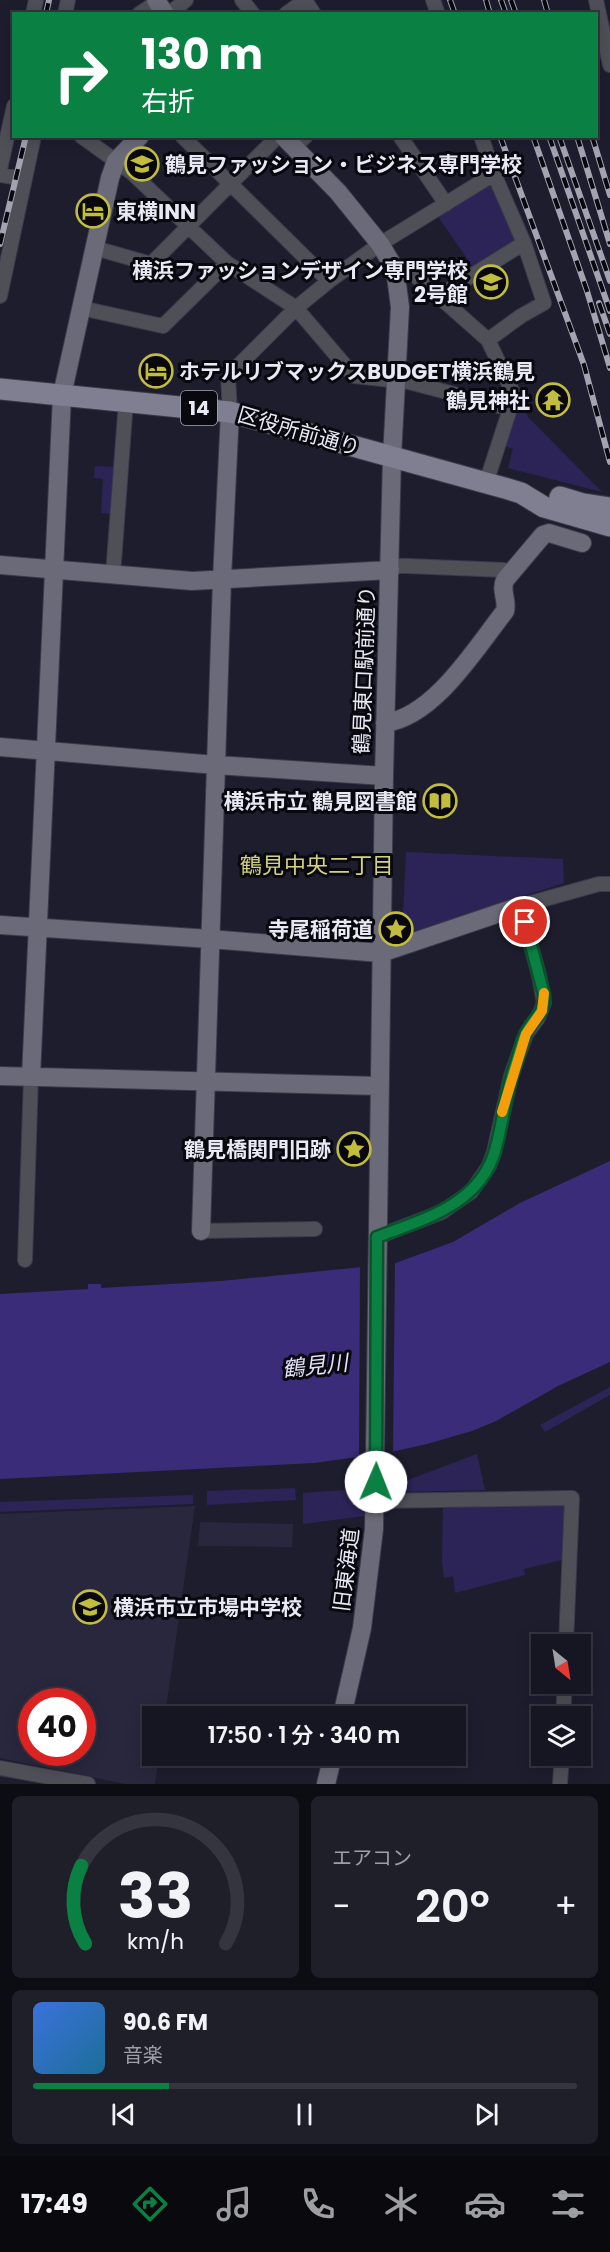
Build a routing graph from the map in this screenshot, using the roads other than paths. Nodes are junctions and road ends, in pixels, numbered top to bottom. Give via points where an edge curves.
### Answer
1 (186, 0) edge
2 (242, 0) edge
3 (305, 0) edge
4 (596, 0) edge
5 (162, 7) edge
6 (146, 12) edge
7 (251, 12) edge
8 (289, 12) edge
9 (606, 28) edge
10 (610, 65) edge
11 (12, 115) edge
12 (34, 138) edge
13 (84, 138) edge
14 (138, 138) edge
15 (184, 138) edge
16 (276, 138) edge
17 (401, 138) edge
18 (482, 138) edge
19 (294, 140) edge
20 (116, 160) junction
21 (0, 170) edge
22 (494, 174) junction
23 (0, 175) edge
24 (24, 179) junction
25 (230, 184) junction
26 (446, 204) junction
27 (188, 228) junction
28 (524, 243) junction
29 (380, 244) junction
30 (95, 248) junction
31 (227, 262) junction
32 (395, 269) junction
33 (329, 281) junction
34 (0, 296) edge
35 (439, 296) junction
36 (81, 308) junction
37 (296, 308) junction
38 (488, 340) junction
39 (397, 380) junction
40 (0, 388) edge
41 (62, 395) junction
42 (126, 401) junction
43 (510, 409) junction
44 (230, 412) junction
45 (392, 457) junction
46 (486, 483) junction
47 (521, 493) junction
48 (610, 508) edge
49 (610, 526) edge
50 (582, 543) dead end
51 (0, 565) edge
52 (53, 570) junction
53 (390, 570) junction
54 (509, 574) junction
55 (113, 575) junction
56 (222, 579) junction
57 (385, 723) junction
58 (0, 747) edge
59 (46, 751) junction
60 (216, 765) junction
61 (384, 776) junction
62 (610, 884) edge
63 (520, 906) junction
64 (0, 925) edge
65 (38, 928) junction
66 (210, 939) junction
67 (381, 953) junction
68 (0, 1076) edge
69 (31, 1077) junction
70 (206, 1083) junction
71 (379, 1086) junction
72 (315, 1229) dead end
73 (201, 1231) joint
74 (377, 1242) junction
75 (25, 1260) dead end
76 (375, 1501) junction
77 (566, 1634) edge
78 (344, 1706) edge
79 (330, 1766) edge
80 (561, 1766) edge
81 (0, 1768) edge
82 (88, 1784) edge
83 (326, 1784) edge
84 (560, 1784) edge

1 - 5 street
2 - 7 street
3 - 8 street
4 - 9 street
5 - 6 street
9 - 10 street
11 - 21 street
12 - 24 street
13 - 20 street
14 - 20 street
15 - 25 street
16 - 25 street
17 - 26 street
18 - 22 street
19 - 29 street, 鶴見東口駅前通り
20 - 27 street
20 - 30 street
22 - 26 street
22 - 28 street
23 - 24 street
24 - 34 street
25 - 27 street
25 - 33 street
26 - 29 street
27 - 30 street via 151,264
27 - 31 street
28 - 35 street
28 - 38 street via 544,303
29 - 32 street, 鶴見東口駅前通り
29 - 33 street
30 - 36 street
31 - 36 street via 163,326
31 - 37 street
32 - 35 street via 410,271
32 - 39 street, 鶴見東口駅前通り via 400,307
33 - 37 street
35 - 38 street
36 - 41 street
37 - 39 street via 354,376
37 - 44 street via 228,376
38 - 43 street via 514,397
39 - 43 street
39 - 45 street, 鶴見東口駅前通り
40 - 41 main road, 区役所前通り / 14
41 - 42 main road, 区役所前通り / 14
41 - 52 street
42 - 44 main road, 区役所前通り / 14
42 - 55 street
43 - 46 street
44 - 45 main road, 区役所前通り / 14
44 - 56 street
45 - 46 main road, 区役所前通り / 14
45 - 53 street, 鶴見東口駅前通り
46 - 47 main road, 区役所前通り / 14
47 - 48 main road, 区役所前通り / 14 via 549,494
47 - 49 main road, 区役所前通り / 14 via 544,507
50 - 54 street via 546,534
51 - 52 street
52 - 55 street
52 - 59 street
53 - 54 street via 408,566 504,570
53 - 56 street
53 - 57 street, 鶴見東口駅前通り
54 - 57 street via 502,589 506,609 478,646 425,706 405,718
55 - 56 street via 192,581
56 - 60 street
57 - 61 street, 鶴見東口駅前通り
58 - 59 street
59 - 60 street
59 - 65 street
60 - 61 street
60 - 66 street
61 - 67 street, 鶴見東口駅前通り
62 - 63 street
63 - 67 street
63 - 74 street via 544,1003 526,1034 489,1166 471,1192 442,1212
64 - 65 street
65 - 66 street
65 - 69 street
66 - 67 street
66 - 70 street
67 - 71 street, 鶴見東口駅前通り
68 - 69 street
69 - 70 street
69 - 75 street
70 - 71 street
70 - 73 street
71 - 74 street, 鶴見東口駅前通り
72 - 73 street
74 - 76 street, 旧東海道
76 - 77 street via 572,1498
76 - 78 street, 旧東海道 via 362,1628
79 - 83 street
80 - 84 street
81 - 82 street

